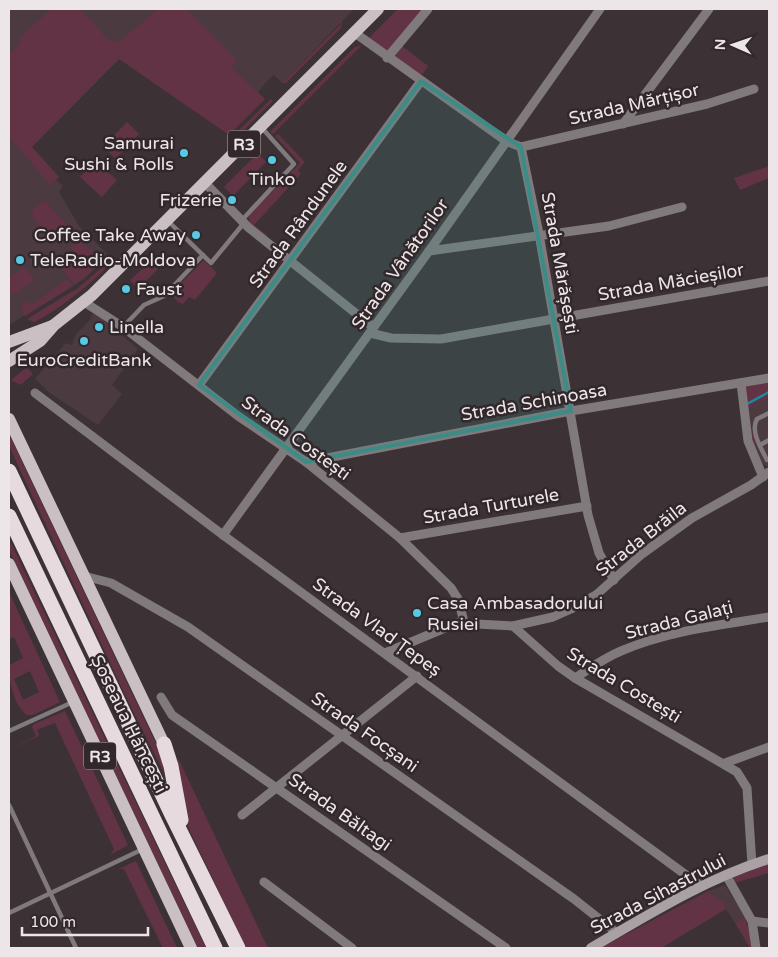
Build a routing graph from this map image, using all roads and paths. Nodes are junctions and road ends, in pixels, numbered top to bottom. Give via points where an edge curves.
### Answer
1 (378, 9) edge
2 (428, 9) edge
3 (709, 9) edge
4 (595, 10) edge
5 (355, 33) junction
6 (387, 58) junction
7 (421, 81) junction
8 (754, 90) dead end
9 (623, 124) junction
10 (261, 127) junction
11 (506, 141) junction
12 (521, 147) junction
13 (205, 183) junction
14 (682, 207) dead end
15 (167, 220) junction
16 (243, 222) junction
17 (539, 234) junction
18 (429, 251) junction
19 (202, 255) junction
20 (292, 261) junction
21 (769, 281) edge
22 (84, 302) junction
23 (553, 320) junction
24 (54, 325) junction
25 (122, 327) junction
26 (372, 330) junction
27 (9, 342) edge
28 (9, 361) edge
29 (769, 378) edge
30 (741, 382) junction
31 (199, 385) junction
32 (35, 393) dead end
33 (571, 411) junction
34 (769, 413) edge
35 (9, 419) edge
36 (769, 440) edge
37 (760, 445) junction
38 (286, 448) junction
39 (768, 460) edge
40 (306, 462) junction
41 (9, 471) edge
42 (764, 474) edge
43 (587, 506) junction
44 (9, 516) edge
45 (223, 535) junction
46 (400, 538) junction
47 (9, 564) edge
48 (84, 576) junction
49 (614, 580) junction
50 (769, 617) edge
51 (464, 622) junction
52 (513, 626) junction
53 (385, 653) junction
54 (417, 676) junction
55 (574, 678) junction
56 (161, 697) dead end
57 (74, 702) junction
58 (9, 731) edge
59 (342, 736) junction
60 (164, 744) joint
61 (769, 747) edge
62 (725, 763) junction
63 (277, 788) junction
64 (9, 805) edge
65 (242, 815) dead end
66 (144, 849) junction
67 (192, 857) junction
68 (769, 859) edge
69 (752, 865) junction
70 (726, 874) junction
71 (264, 882) dead end
72 (701, 886) junction
73 (50, 893) junction
74 (9, 913) edge
75 (763, 921) edge
76 (617, 933) junction
77 (76, 948) edge
78 (191, 948) edge
79 (215, 948) edge
80 (238, 948) edge
81 (352, 948) edge
82 (506, 948) edge
83 (591, 948) edge
84 (756, 948) edge

1 - 5 main road, R3
2 - 6 street
3 - 9 street
4 - 11 street, Strada Vânătorilor
5 - 6 street
5 - 10 main road, R3
6 - 7 street
7 - 11 street
7 - 20 street, Strada Rândunele
8 - 9 street, Strada Mărțișor
9 - 12 street, Strada Mărțișor
10 - 13 main road, R3
10 - 16 lane via 294,164
11 - 12 street
11 - 18 street, Strada Vânătorilor
12 - 17 street, Strada Mărășești
13 - 15 main road, R3
13 - 16 street
14 - 17 street via 631,222
15 - 19 lane
15 - 22 main road, R3
16 - 19 lane via 211,263
16 - 20 street
17 - 18 street
17 - 23 street, Strada Mărășești
18 - 26 street, Strada Vânătorilor
19 - 25 lane via 164,296 144,305
20 - 26 street
20 - 31 street, Strada Rândunele
21 - 23 street, Strada Măcieșilor
22 - 24 main road, R3
22 - 25 street, Strada Costești
23 - 26 street, Strada Măcieșilor via 441,339 391,338
23 - 33 street, Strada Mărășești
24 - 27 main road, R3
24 - 28 main road, R3 via 40,341
25 - 31 street, Strada Costești
26 - 38 street, Strada Vânătorilor
29 - 30 street, Strada Schinoasa
30 - 33 street, Strada Schinoasa
30 - 42 street via 748,441
31 - 38 street, Strada Costești
32 - 45 street, Strada Vlad Țepeș
33 - 40 street, Strada Schinoasa
33 - 43 street, Strada Mărășești
34 - 37 lane via 755,423
35 - 48 main road, Șoseaua Hâncești / R3
36 - 37 lane
37 - 39 lane
38 - 40 street, Strada Costești
38 - 45 street, Strada Vânătorilor
39 - 42 lane
40 - 46 street, Strada Costești
41 - 67 highway, Șoseaua Hâncești / R3
42 - 49 street, Strada Brăila via 692,518 642,554
43 - 46 street, Strada Turturele
43 - 49 street, Strada Mărășești via 599,553
44 - 79 highway, Șoseaua Hâncești / R3
45 - 53 street, Strada Vlad Țepeș
46 - 51 street, Strada Costești via 451,588 458,599
47 - 57 main road, R3
48 - 59 street, Strada Focșani via 111,583 188,627
48 - 60 main road, Șoseaua Hâncești / R3
49 - 52 street, Strada Brăila via 571,609 553,617
50 - 55 street, Strada Galați via 644,642 620,651
51 - 52 street, Strada Brăila
51 - 53 street, Strada Brăila
52 - 55 street, Strada Costești
53 - 54 street, Strada Vlad Țepeș
54 - 59 street
54 - 72 street, Strada Vlad Țepeș
55 - 62 street, Strada Costești
56 - 63 street, Strada Băltagi via 172,715
57 - 58 lane
57 - 66 main road, R3
59 - 63 street
59 - 76 street, Strada Focșani via 574,899
60 - 67 highway, Șoseaua Hâncești / R3
61 - 62 street
62 - 69 street, Strada Costești via 737,772 747,788
63 - 65 street
63 - 82 street, Strada Băltagi
64 - 73 lane
66 - 73 lane
66 - 78 main road, R3
67 - 80 highway, Șoseaua Hâncești / R3
68 - 69 street, Strada Sihastrului
69 - 70 street, Strada Sihastrului
70 - 72 street, Strada Sihastrului
70 - 75 street
71 - 81 street
72 - 76 street, Strada Sihastrului
73 - 74 lane
73 - 77 lane
75 - 84 street
76 - 83 street, Strada Sihastrului

